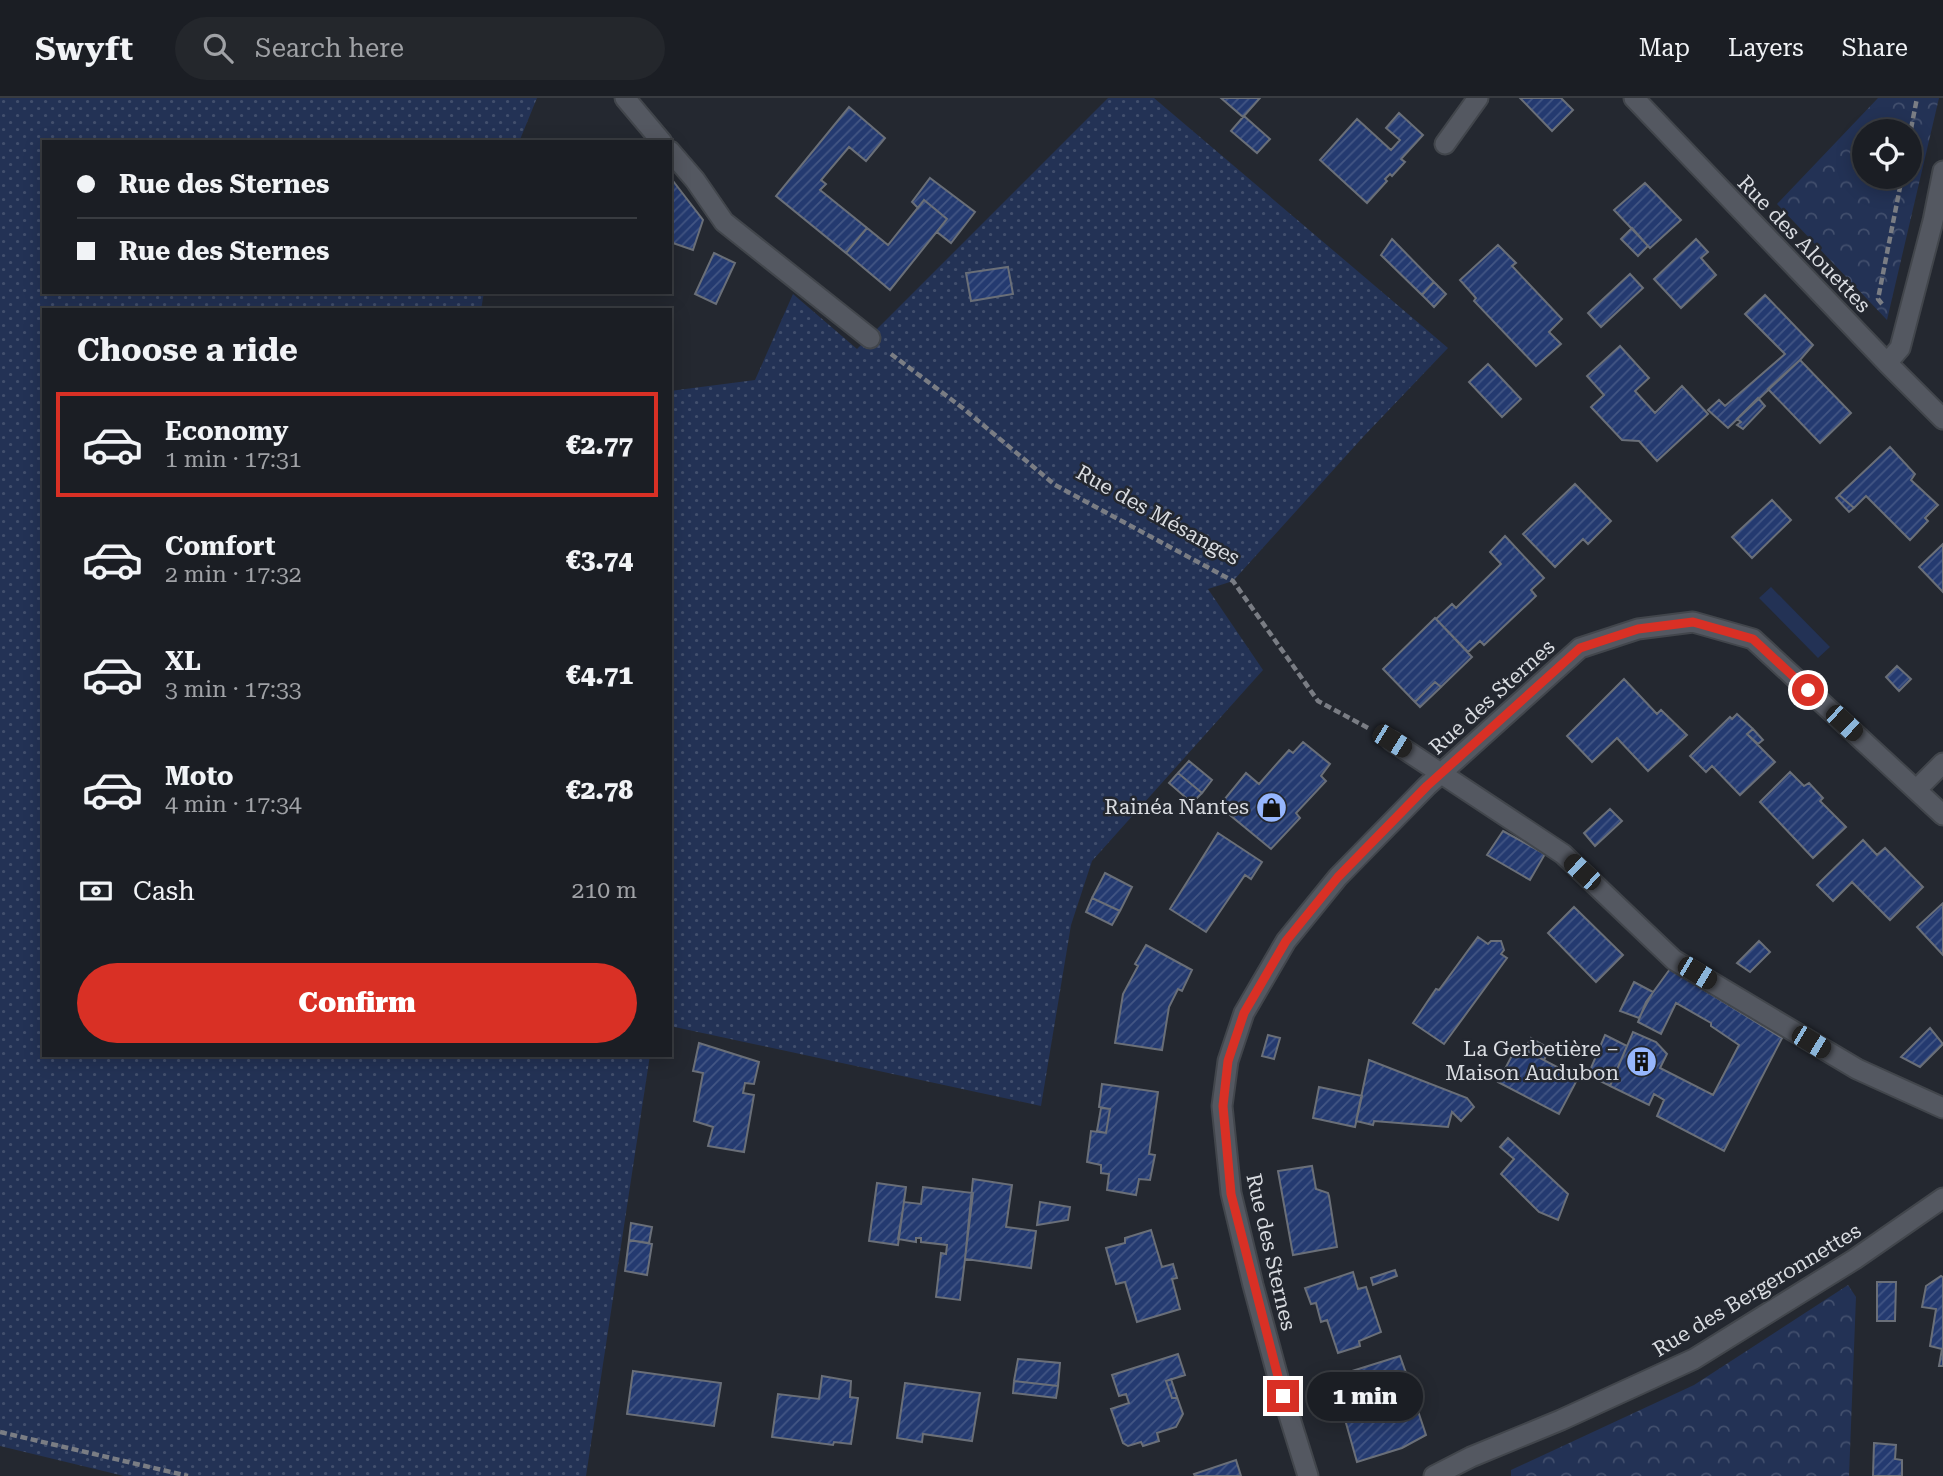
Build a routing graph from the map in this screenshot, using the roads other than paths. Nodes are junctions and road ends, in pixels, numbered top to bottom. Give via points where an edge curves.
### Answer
1 (625, 98) edge
2 (1478, 98) edge
3 (1634, 98) edge
4 (660, 140) edge
5 (1445, 144) dead end
6 (672, 153) edge
7 (1943, 172) edge
8 (870, 338) road end
9 (1886, 363) junction
10 (1943, 419) edge
11 (1392, 741) road end
12 (1943, 763) edge
13 (1442, 772) junction
14 (1916, 790) junction
15 (1943, 815) edge
16 (1943, 1108) edge
17 (1943, 1198) edge
18 (1308, 1476) edge
19 (1434, 1476) edge

1 - 4 street
2 - 5 street
3 - 9 street, Rue des Alouettes
6 - 8 street via 724,222
7 - 9 street via 1900,348
9 - 10 street, Rue des Alouettes
11 - 13 street
12 - 14 street
13 - 14 street, Rue des Sternes via 1580,648 1638,629 1693,622 1753,639
13 - 16 street via 1563,854 1674,960 1857,1069
13 - 18 street, Rue des Sternes via 1338,877 1286,941 1244,1013 1228,1061 1223,1106 1231,1194
14 - 15 street, Rue des Sternes
17 - 19 street, Rue des Bergeronnettes via 1694,1359

